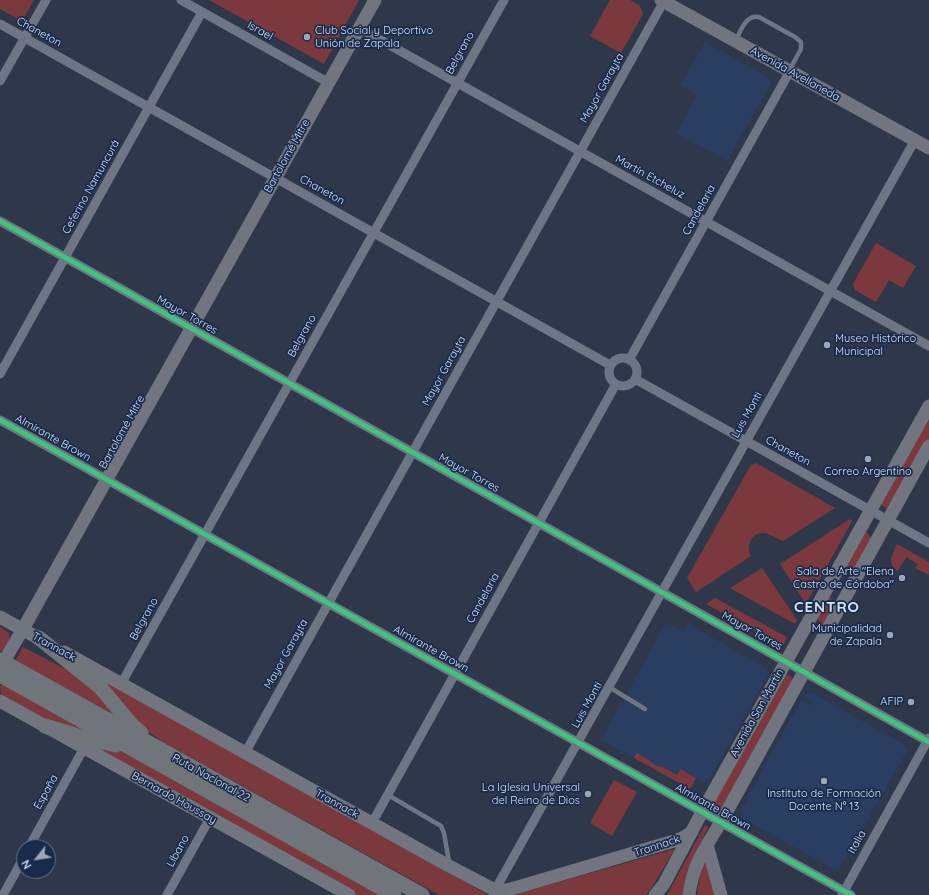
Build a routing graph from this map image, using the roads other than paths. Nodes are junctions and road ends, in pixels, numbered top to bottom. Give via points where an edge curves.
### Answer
1 (46, 0) edge
2 (181, 0) edge
3 (375, 0) edge
4 (504, 0) edge
5 (663, 1) edge
6 (202, 12) junction
7 (0, 24) edge
8 (359, 28) junction
9 (25, 37) junction
10 (735, 41) junction
11 (790, 71) junction
12 (0, 81) edge
13 (328, 82) junction
14 (458, 83) junction
15 (149, 107) junction
16 (915, 140) junction
17 (929, 148) edge
18 (580, 151) junction
19 (275, 178) junction
20 (0, 221) edge
21 (706, 222) junction
22 (374, 233) junction
23 (65, 258) junction
24 (830, 291) junction
25 (497, 301) junction
26 (191, 328) junction
27 (929, 346) edge
28 (629, 360) junction
29 (610, 365) junction
30 (0, 374) edge
31 (635, 379) junction
32 (289, 383) junction
33 (616, 384) junction
34 (929, 406) edge
35 (0, 420) edge
36 (746, 441) junction
37 (929, 446) edge
38 (412, 452) junction
39 (107, 479) junction
40 (870, 511) junction
41 (888, 520) junction
42 (539, 523) junction
43 (205, 534) junction
44 (929, 543) edge
45 (662, 592) junction
46 (328, 603) junction
47 (0, 617) edge
48 (23, 629) junction
49 (39, 638) junction
50 (786, 662) junction
51 (1, 666) edge
52 (804, 672) junction
53 (455, 674) junction
54 (121, 684) junction
55 (609, 687) junction
56 (0, 701) edge
57 (645, 709) dead end
58 (45, 726) junction
59 (928, 740) edge
60 (578, 742) junction
61 (84, 748) junction
62 (133, 749) junction
63 (165, 752) junction
64 (245, 752) junction
65 (388, 795) junction
66 (702, 812) junction
67 (210, 818) junction
68 (721, 822) junction
69 (372, 823) junction
70 (692, 832) junction
71 (33, 839) edge
72 (707, 845) junction
73 (449, 866) junction
74 (16, 871) edge
75 (333, 891) edge
76 (498, 892) edge
77 (846, 894) edge
78 (3, 895) edge
79 (166, 895) edge
80 (348, 895) edge
81 (394, 895) edge
82 (422, 895) edge
83 (655, 895) edge
84 (689, 895) edge
85 (721, 895) edge

1 - 9 street
2 - 6 street, Israel
3 - 8 main road, Bartolomé Mitre
4 - 14 street, Belgrano
5 - 10 main road, Avenida Avellaneda
5 - 18 street, Mayor Garayta
6 - 13 street, Israel
6 - 15 street, Ceferino Namuncurá
7 - 9 street, Chaneton
8 - 13 main road, Bartolomé Mitre
8 - 14 street, Martín Etcheluz
9 - 12 street
9 - 15 street, Chaneton
10 - 11 main road, Avenida Avellaneda
10 - 11 lane via 749,18 760,17 801,42 801,50
11 - 16 main road, Avenida Avellaneda
11 - 21 street, Candelaria
13 - 19 main road, Bartolomé Mitre
14 - 18 street, Martín Etcheluz
14 - 22 street, Belgrano
15 - 19 street, Chaneton
15 - 23 street, Ceferino Namuncurá
16 - 17 main road, Avenida Avellaneda
16 - 24 street, Luis Monti
18 - 21 street, Martín Etcheluz
18 - 25 street, Mayor Garayta
19 - 22 street, Chaneton
19 - 26 main road, Bartolomé Mitre
20 - 23 street, Mayor Torres
21 - 24 street, Martín Etcheluz
21 - 28 street, Candelaria
22 - 25 street, Chaneton
22 - 32 street, Belgrano
23 - 26 street, Mayor Torres
23 - 30 street, Ceferino Namuncurá
24 - 27 street, Martín Etcheluz
24 - 36 street, Luis Monti
25 - 29 street, Chaneton
25 - 38 street, Mayor Garayta
26 - 32 street, Mayor Torres
26 - 39 main road, Bartolomé Mitre
28 - 29 street via 617,359
28 - 31 street via 635,366
29 - 33 street via 610,378
31 - 33 street via 628,385
31 - 36 street, Chaneton
32 - 38 street, Mayor Torres
32 - 43 street, Belgrano
33 - 42 street, Candelaria
34 - 40 main road, Avenida San Martín
35 - 39 street, Almirante Brown
36 - 40 street, Chaneton
36 - 45 street, Luis Monti
37 - 41 main road, Avenida San Martín
38 - 42 street, Mayor Torres
38 - 46 street, Mayor Garayta
39 - 43 street, Almirante Brown
39 - 48 main road, Bartolomé Mitre
40 - 41 street, Chaneton
40 - 50 main road, Avenida San Martín
41 - 44 street, Chaneton
41 - 52 main road, Avenida San Martín
42 - 45 street, Mayor Torres
42 - 53 street, Candelaria
43 - 46 street, Almirante Brown
43 - 54 street, Belgrano
45 - 50 street, Mayor Torres
45 - 55 street, Luis Monti
46 - 53 street, Almirante Brown
46 - 64 street, Mayor Garayta
47 - 48 main road, Trannack
48 - 49 main road, Trannack
48 - 51 main road, Bartolomé Mitre
49 - 54 main road, Trannack
49 - 63 main road via 100,688 131,724
50 - 52 street, Mayor Torres
50 - 66 main road, Avenida San Martín
51 - 62 main road, Ruta Nacional 22
51 - 63 main road, Ruta Nacional 22
52 - 59 street, Mayor Torres
52 - 68 main road, Avenida San Martín
53 - 60 street, Almirante Brown
53 - 65 street, Candelaria
54 - 64 main road, Trannack
55 - 57 lane
55 - 60 street, Luis Monti
56 - 58 main road, Bernardo Houssay
58 - 61 main road, Bernardo Houssay
58 - 62 main road
59 - 77 street, Italia
60 - 66 street, Almirante Brown
60 - 76 street, Luis Monti
61 - 67 main road, Bernardo Houssay
61 - 71 street, España
62 - 81 main road, Ruta Nacional 22
63 - 82 main road, Ruta Nacional 22
64 - 69 main road, Trannack
65 - 69 street, Candelaria
65 - 73 lane via 441,826
66 - 68 street, Almirante Brown
66 - 70 main road, Avenida San Martín
67 - 75 main road, Bernardo Houssay
67 - 79 street, Líbano
68 - 72 main road, Avenida San Martín
68 - 77 street, Almirante Brown
69 - 73 main road, Trannack
70 - 76 main road, Trannack via 667,844
70 - 83 main road, Avenida San Martín via 664,884
72 - 84 main road, Avenida San Martín via 692,876
72 - 85 main road
73 - 76 main road, Trannack
74 - 78 street
75 - 80 main road, Bernardo Houssay

